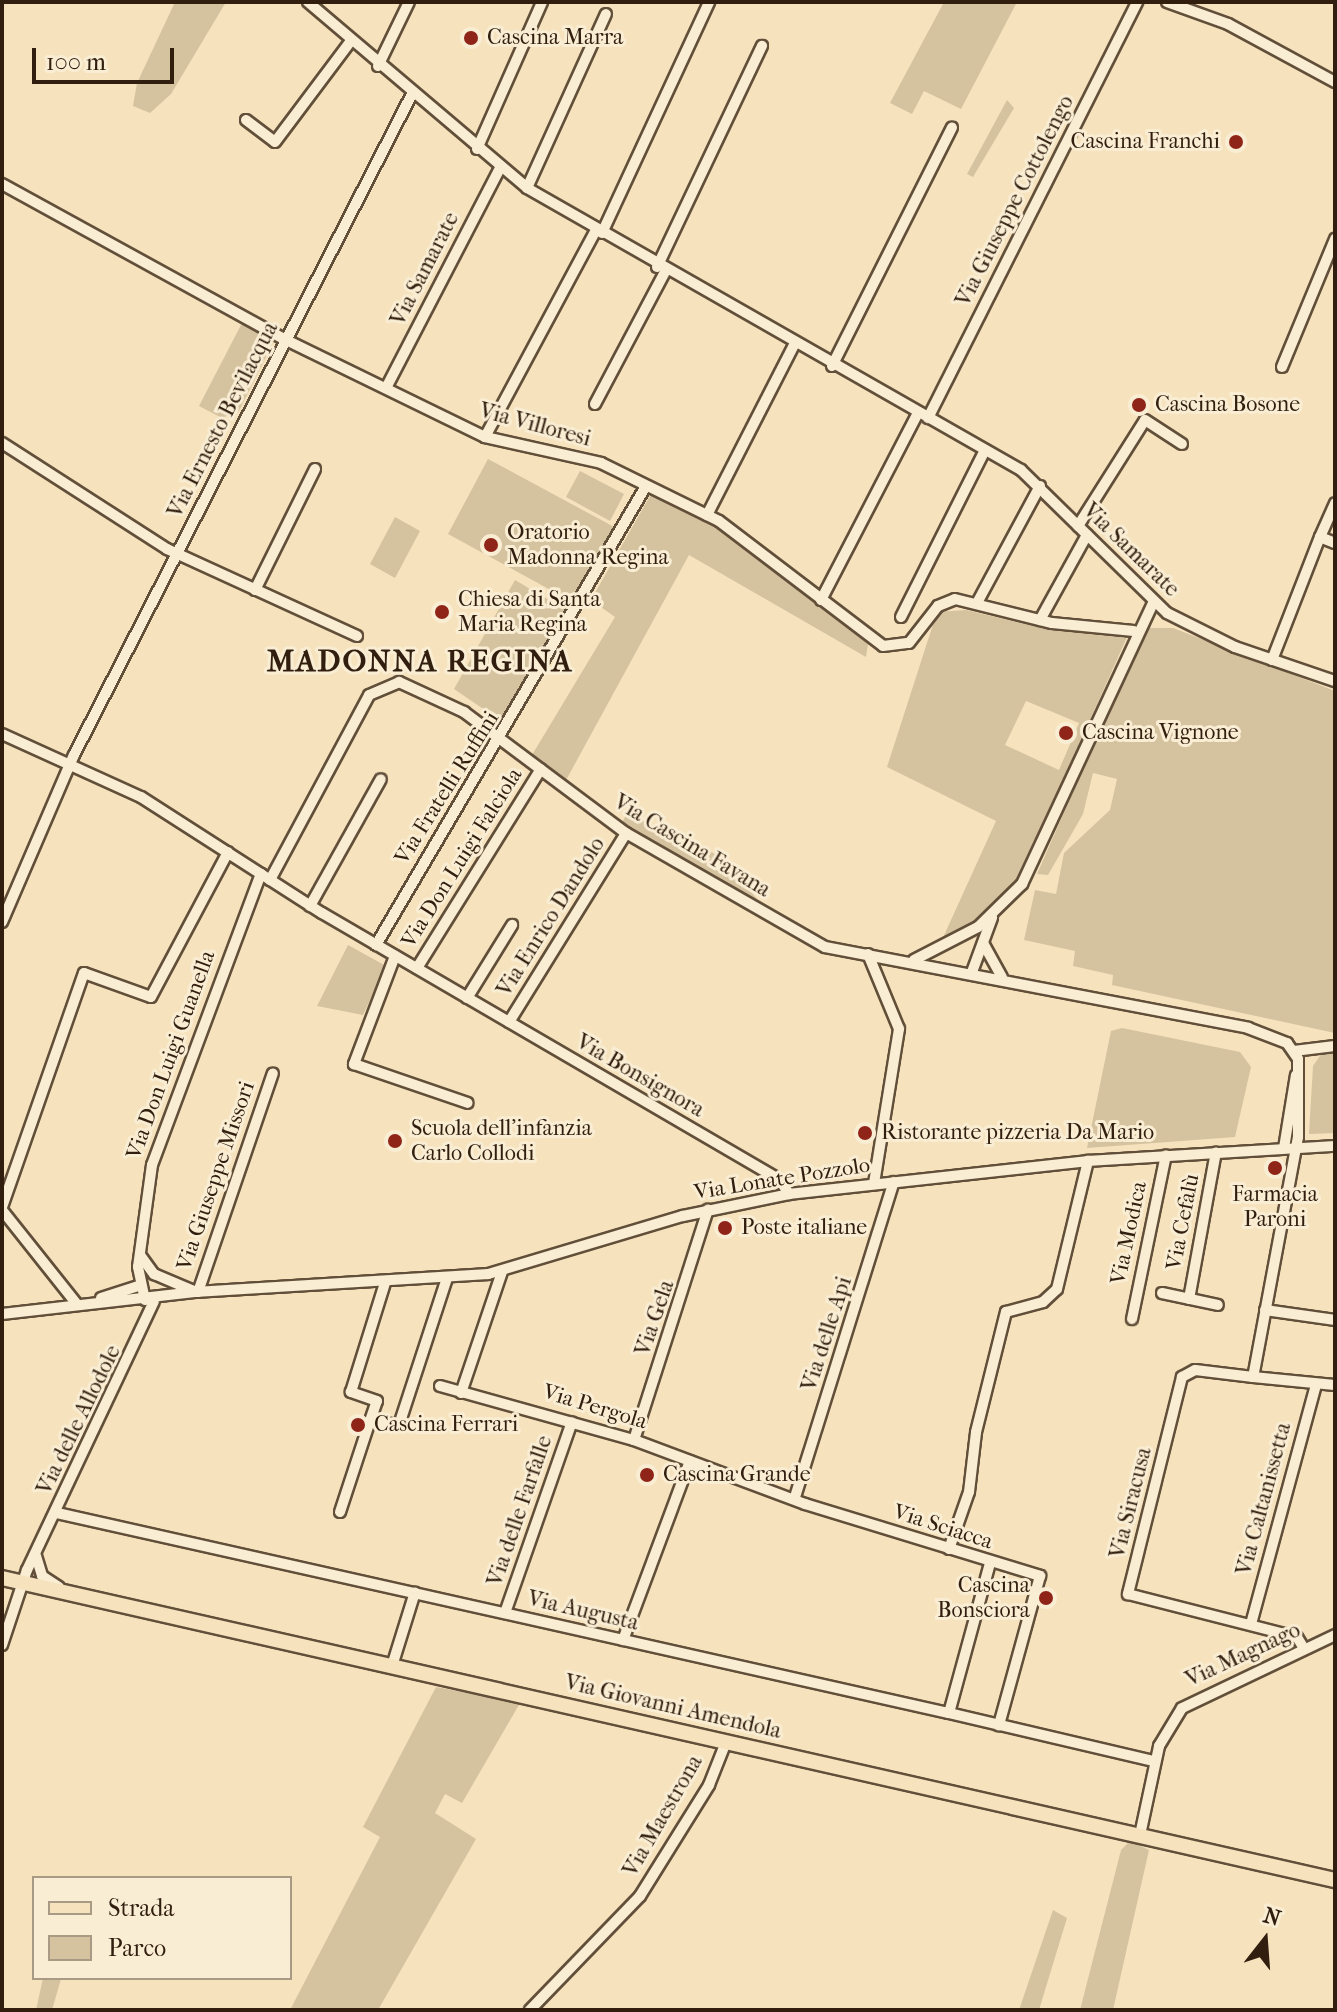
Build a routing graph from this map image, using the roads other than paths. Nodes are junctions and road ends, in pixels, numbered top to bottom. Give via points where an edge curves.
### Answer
1 (308, 2) edge
2 (409, 2) edge
3 (542, 2) edge
4 (709, 2) edge
5 (1137, 2) edge
6 (1167, 2) edge
7 (606, 14) dead end
8 (350, 42) junction
9 (762, 46) dead end
10 (378, 66) junction
11 (1335, 82) edge
12 (412, 94) junction
13 (246, 120) dead end
14 (952, 127) dead end
15 (477, 149) junction
16 (500, 168) junction
17 (2, 184) edge
18 (527, 188) junction
19 (599, 232) junction
20 (1335, 239) edge
21 (661, 269) junction
22 (286, 340) junction
23 (794, 345) junction
24 (832, 366) junction
25 (1282, 367) dead end
26 (386, 388) junction
27 (595, 404) dead end
28 (923, 416) junction
29 (485, 437) junction
30 (2, 443) edge
31 (1182, 444) dead end
32 (985, 450) junction
33 (315, 469) dead end
34 (646, 486) junction
35 (1040, 486) junction
36 (1335, 503) edge
37 (707, 515) junction
38 (1078, 526) junction
39 (1087, 535) junction
40 (1320, 537) junction
41 (1335, 543) edge
42 (178, 553) junction
43 (255, 590) junction
44 (821, 600) junction
45 (977, 603) junction
46 (1153, 603) junction
47 (901, 617) dead end
48 (1040, 620) junction
49 (1134, 631) junction
50 (357, 636) dead end
51 (1272, 660) junction
52 (1335, 681) edge
53 (367, 699) joint
54 (2, 734) edge
55 (499, 736) junction
56 (71, 764) junction
57 (541, 769) junction
58 (381, 779) dead end
59 (626, 833) junction
60 (228, 852) junction
61 (265, 877) junction
62 (310, 906) junction
63 (993, 916) junction
64 (2, 922) edge
65 (512, 925) dead end
66 (982, 940) junction
67 (376, 945) junction
68 (868, 954) junction
69 (395, 956) junction
70 (914, 960) junction
71 (417, 968) junction
72 (972, 972) junction
73 (1003, 979) junction
74 (467, 998) junction
75 (509, 1022) junction
76 (1335, 1046) edge
77 (1297, 1058) junction
78 (273, 1073) dead end
79 (468, 1103) dead end
80 (1335, 1146) edge
81 (1290, 1148) junction
82 (1216, 1152) junction
83 (1166, 1155) junction
84 (1088, 1161) junction
85 (894, 1182) junction
86 (874, 1184) junction
87 (789, 1194) junction
88 (2, 1208) edge
89 (708, 1210) junction
90 (140, 1255) junction
91 (502, 1272) junction
92 (158, 1275) junction
93 (447, 1278) junction
94 (385, 1283) junction
95 (139, 1285) junction
96 (197, 1292) junction
97 (1162, 1293) dead end
98 (154, 1299) junction
99 (1189, 1299) junction
100 (91, 1301) junction
101 (76, 1303) junction
102 (1218, 1305) dead end
103 (1265, 1310) junction
104 (2, 1314) edge
105 (1132, 1319) dead end
106 (1335, 1320) edge
107 (1253, 1377) junction
108 (1316, 1384) junction
109 (1335, 1385) edge
110 (440, 1386) dead end
111 (461, 1393) junction
112 (370, 1421) junction
113 (572, 1422) junction
114 (634, 1440) junction
115 (690, 1461) junction
116 (795, 1497) junction
117 (340, 1512) dead end
118 (57, 1513) junction
119 (949, 1549) junction
120 (36, 1556) junction
121 (990, 1563) junction
122 (2, 1578) edge
123 (22, 1582) junction
124 (415, 1592) junction
125 (87, 1597) junction
126 (505, 1613) junction
127 (1251, 1624) junction
128 (1335, 1635) edge
129 (623, 1640) junction
130 (2, 1645) edge
131 (1303, 1647) junction
132 (392, 1666) junction
133 (949, 1713) junction
134 (999, 1725) junction
135 (726, 1742) junction
136 (1154, 1761) junction
137 (1140, 1835) junction
138 (1335, 1880) edge
139 (530, 2010) edge

1 - 8 street, Via Samarate
2 - 10 street
3 - 15 street
4 - 19 street
5 - 28 street, Via Giuseppe Cottolengo
6 - 11 street via 1228,24
7 - 18 street
8 - 10 street, Via Samarate
8 - 13 street via 275,142
9 - 21 street
10 - 12 street, Via Samarate
12 - 15 street, Via Samarate
12 - 22 street, Via Ernesto Bevilacqua
14 - 24 street
15 - 16 street, Via Samarate
16 - 18 street, Via Samarate
16 - 26 street, Via Samarate
17 - 22 street, Via Villoresi
18 - 19 street, Via Samarate
19 - 21 street, Via Samarate
19 - 29 street
20 - 25 street
21 - 23 street, Via Samarate
21 - 27 street
22 - 26 street, Via Villoresi
22 - 42 street, Via Ernesto Bevilacqua
23 - 24 street, Via Samarate
23 - 37 street
24 - 28 street, Via Samarate
26 - 29 street, Via Villoresi
28 - 32 street, Via Samarate
28 - 44 street
29 - 34 street, Via Villoresi via 591,459
30 - 42 street
31 - 38 street via 1145,420
32 - 35 street, Via Samarate
32 - 47 street
33 - 43 street
34 - 37 street, Via Villoresi
34 - 55 street, Via Fratelli Ruffini
35 - 38 street, Via Samarate
35 - 45 street
36 - 40 street
37 - 44 street, Via Villoresi
38 - 39 street, Via Samarate
39 - 46 street, Via Samarate
39 - 48 street
40 - 41 street
40 - 51 street
42 - 43 street
42 - 56 street, Via Ernesto Bevilacqua
43 - 50 street
44 - 45 street, Via Villoresi via 893,648 909,643 942,603
45 - 48 street, Via Villoresi
46 - 49 street
46 - 51 street, Via Samarate via 1206,635
48 - 49 street, Via Villoresi
49 - 63 street via 1029,872
51 - 52 street, Via Samarate
53 - 55 street, Via Cascina Favana via 399,682
53 - 61 street, Via Don Luigi Guanella
54 - 56 street, Via Bonsignora
55 - 57 street, Via Cascina Favana
55 - 67 street, Via Fratelli Ruffini
56 - 60 street, Via Bonsignora via 132,791
56 - 64 street
57 - 59 street, Via Cascina Favana
57 - 71 street, Via Don Luigi Falciola
58 - 62 street
59 - 68 street, Via Cascina Favana via 821,945
59 - 75 street, Via Enrico Dandolo
60 - 61 street, Via Bonsignora
60 - 88 street via 151,997 84,973
61 - 62 street, Via Bonsignora
61 - 90 street, Via Don Luigi Guanella via 154,1158
62 - 67 street, Via Bonsignora
63 - 66 street
63 - 70 street
65 - 74 street
66 - 72 street
66 - 73 street
67 - 69 street, Via Bonsignora
68 - 70 street, Via Cascina Favana
68 - 86 street via 899,1029
69 - 71 street, Via Bonsignora
69 - 79 street via 354,1064
70 - 72 street, Via Cascina Favana
71 - 74 street, Via Bonsignora
72 - 73 street, Via Cascina Favana
73 - 77 street, Via Cascina Favana via 1256,1030
74 - 75 street, Via Bonsignora
75 - 87 street, Via Bonsignora via 780,1180
76 - 77 street
77 - 81 street
78 - 96 street, Via Giuseppe Missori
80 - 81 street, Via Lonate Pozzolo
81 - 82 street, Via Lonate Pozzolo
81 - 103 street
82 - 83 street, Via Lonate Pozzolo
82 - 99 street, Via Cefalù
83 - 84 street, Via Lonate Pozzolo
83 - 105 street, Via Modica
84 - 85 street, Via Lonate Pozzolo
84 - 119 street via 1057,1289 1043,1302 1006,1312 976,1432 972,1482
85 - 86 street, Via Lonate Pozzolo
85 - 116 street, Via delle Api
86 - 87 street, Via Lonate Pozzolo
87 - 89 street, Via Lonate Pozzolo
88 - 101 street
89 - 91 street, Via Lonate Pozzolo
89 - 114 street, Via Gela
90 - 92 street
90 - 95 street, Via Don Luigi Guanella
91 - 93 street, Via Lonate Pozzolo
91 - 111 street
92 - 95 street
92 - 96 street
92 - 98 street
93 - 94 street, Via Lonate Pozzolo
93 - 112 street via 399,1425
94 - 96 street, Via Lonate Pozzolo
94 - 112 street via 351,1392 377,1401
95 - 98 street
95 - 100 street
96 - 98 street, Via Lonate Pozzolo
97 - 99 street, Via Cefalù
98 - 100 street, Via Lonate Pozzolo
98 - 118 street, Via delle Allodole
99 - 102 street, Via Cefalù
100 - 101 street
101 - 104 street
103 - 106 street
103 - 107 street
107 - 108 street
107 - 127 street, Via Siracusa via 1195,1370 1182,1377 1128,1594
108 - 109 street
108 - 127 street, Via Caltanissetta
110 - 111 street, Via Pergola
111 - 113 street, Via Pergola
112 - 117 street
113 - 114 street, Via Pergola
113 - 126 street, Via delle Farfalle
114 - 115 street, Via Pergola
115 - 116 street, Via Sciacca
115 - 129 street
116 - 119 street, Via Sciacca
118 - 120 street, Via delle Allodole
118 - 124 street, Via Augusta
119 - 121 street, Via Sciacca
120 - 123 street, Via delle Allodole
120 - 125 street via 45,1579
121 - 133 street
121 - 134 street, Via Sciacca via 1040,1576
122 - 123 main road, Via Giovanni Amendola
123 - 125 main road, Via Giovanni Amendola
123 - 130 street, Via delle Allodole
124 - 126 street, Via Augusta
124 - 132 street
125 - 132 main road, Via Giovanni Amendola
126 - 129 street, Via Augusta
127 - 131 street, Via Siracusa via 1297,1637
128 - 131 street, Via Magnago
129 - 133 street, Via Augusta
131 - 136 street, Via Magnago via 1190,1701 1165,1732
132 - 135 main road, Via Giovanni Amendola
133 - 134 street
134 - 136 street
135 - 137 main road, Via Giovanni Amendola
135 - 139 street, Via Maestrona via 709,1785 637,1900
136 - 137 street, Via Magnago
137 - 138 main road, Via Giovanni Amendola

